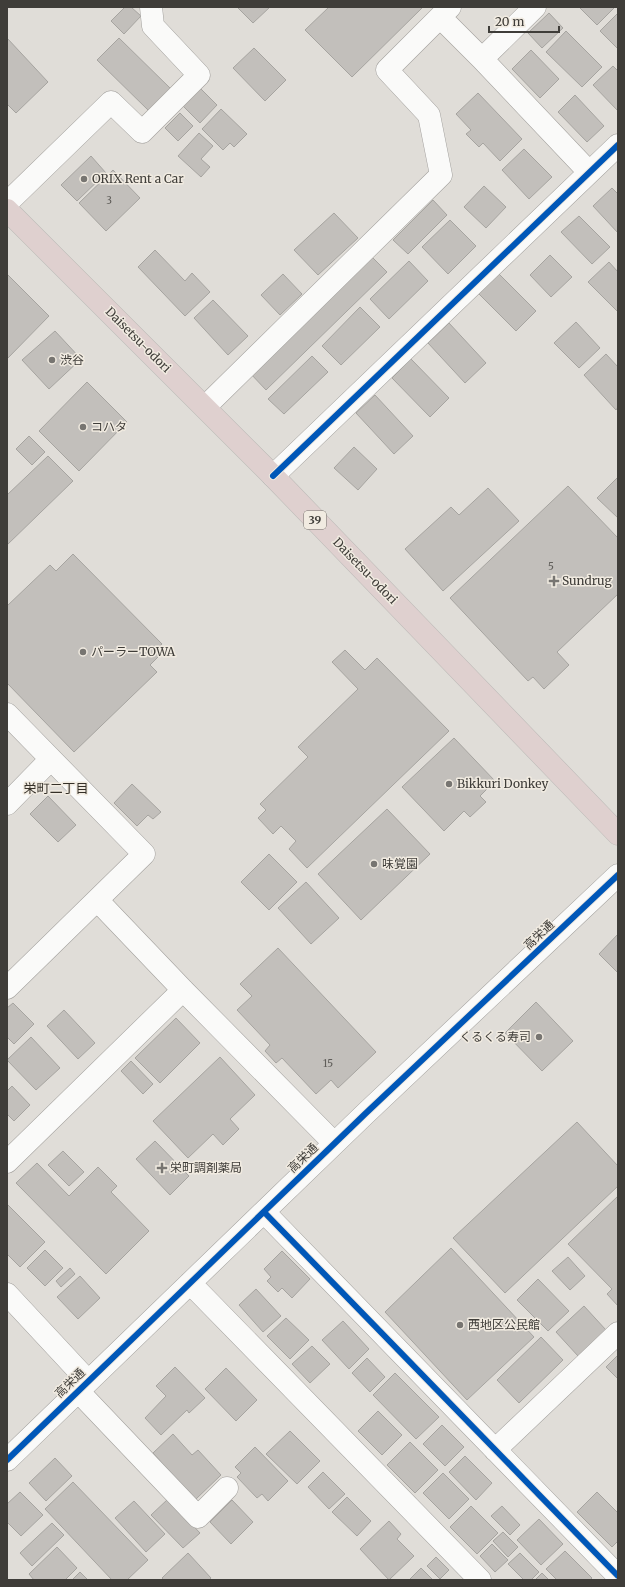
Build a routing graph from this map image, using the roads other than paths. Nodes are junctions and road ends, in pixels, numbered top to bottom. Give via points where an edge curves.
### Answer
1 (150, 7) edge
2 (535, 7) edge
3 (445, 12) edge
4 (482, 59) junction
5 (618, 145) edge
6 (589, 172) junction
7 (7, 203) edge
8 (7, 210) edge
9 (205, 407) junction
10 (273, 476) junction
11 (7, 714) edge
12 (51, 759) junction
13 (7, 804) edge
14 (618, 834) edge
15 (618, 875) edge
16 (98, 900) junction
17 (7, 988) edge
18 (183, 990) junction
19 (334, 1143) junction
20 (7, 1162) edge
21 (264, 1212) junction
22 (190, 1283) junction
23 (7, 1294) edge
24 (618, 1333) edge
25 (83, 1386) junction
26 (495, 1450) junction
27 (7, 1460) edge
28 (227, 1488) dead end
29 (617, 1574) edge
30 (480, 1580) edge

1 - 7 street via 153,26 199,75 142,132 112,102
2 - 4 street
3 - 4 street
3 - 9 street via 387,70 429,114 441,176
4 - 6 street
5 - 6 street
6 - 10 street
8 - 9 highway, Daisetsu-odori / 39
9 - 10 highway, Daisetsu-odori / 39
10 - 14 highway, Daisetsu-odori / 39
11 - 12 street
12 - 13 street
12 - 16 street via 144,854
15 - 19 street, 高栄通
16 - 17 street
16 - 18 street
18 - 19 street
18 - 20 street
19 - 21 street, 高栄通
21 - 22 street, 高栄通
21 - 26 street
22 - 25 street, 高栄通
22 - 30 street
23 - 25 street
24 - 26 street
25 - 27 street, 高栄通
25 - 28 street via 198,1516
26 - 29 street

